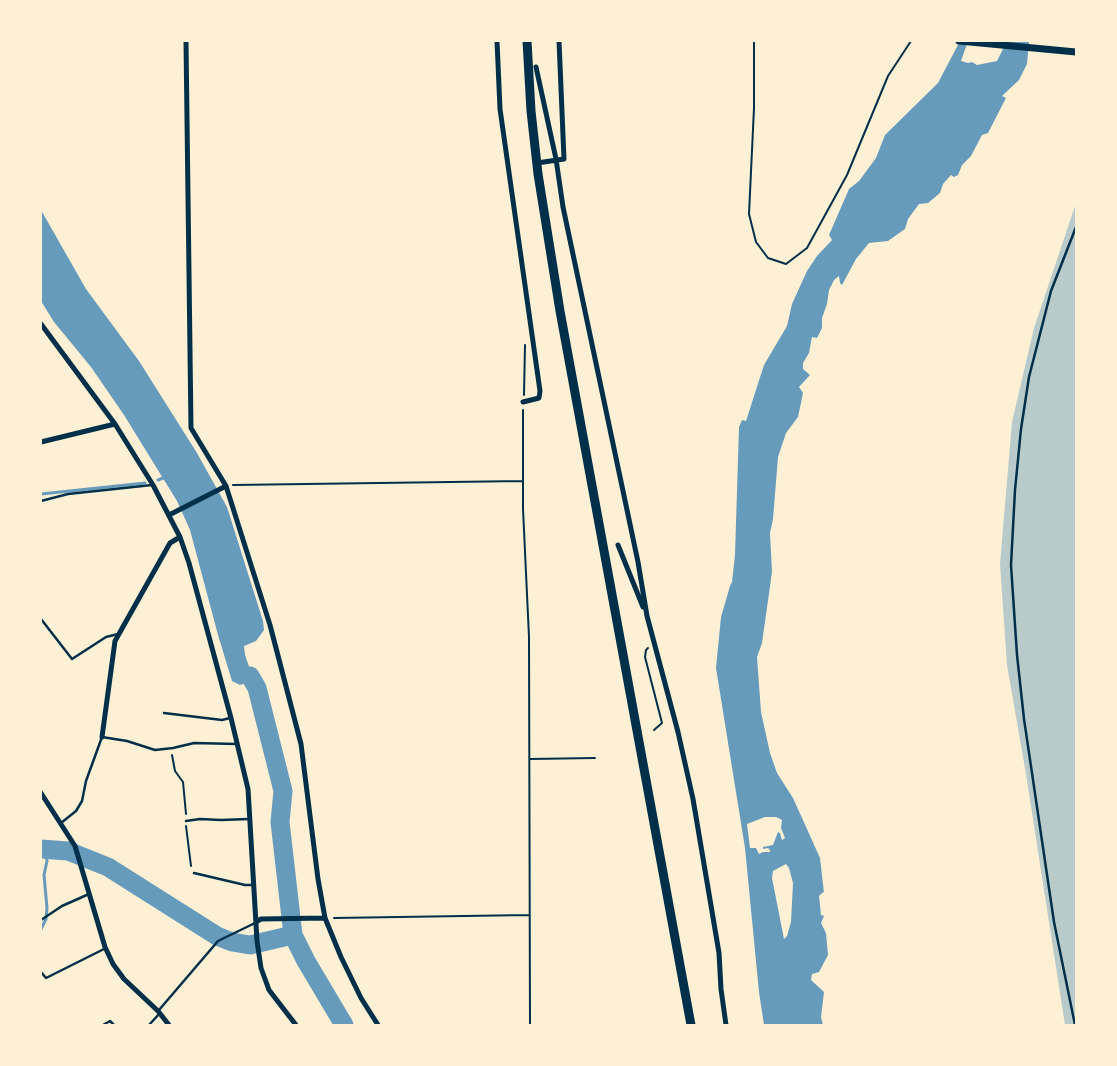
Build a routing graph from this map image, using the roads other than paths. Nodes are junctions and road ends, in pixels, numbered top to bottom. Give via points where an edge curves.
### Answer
1 (186, 41) edge
2 (497, 41) edge
3 (526, 41) edge
4 (559, 41) edge
5 (960, 41) edge
6 (1076, 52) edge
7 (536, 67) dead end
8 (556, 159) junction
9 (537, 163) junction
10 (1076, 227) edge
11 (41, 324) edge
12 (524, 402) road end
13 (114, 424) junction
14 (41, 442) edge
15 (153, 485) junction
16 (224, 487) junction
17 (42, 501) edge
18 (171, 514) junction
19 (180, 537) junction
20 (618, 545) dead end
21 (647, 616) junction
22 (41, 619) edge
23 (119, 633) junction
24 (164, 713) dead end
25 (231, 718) junction
26 (102, 737) junction
27 (238, 744) junction
28 (41, 793) edge
29 (251, 819) junction
30 (186, 821) road end
31 (61, 823) junction
32 (194, 873) road end
33 (254, 884) junction
34 (89, 894) junction
35 (324, 918) junction
36 (41, 920) edge
37 (258, 920) junction
38 (106, 948) junction
39 (41, 972) edge
40 (159, 1012) junction
41 (103, 1025) edge
42 (114, 1025) edge
43 (149, 1025) edge
44 (169, 1025) edge
45 (296, 1025) edge
46 (378, 1025) edge
47 (691, 1025) edge
48 (726, 1025) edge
49 (1074, 1025) edge

1 - 16 street via 191,428
2 - 12 street via 500,109 540,391 538,398
3 - 9 highway
4 - 8 street via 564,159
5 - 6 street
7 - 8 street
8 - 9 street
8 - 21 street
9 - 47 highway via 561,320
10 - 49 lane via 1051,291 1029,377 1020,438 1011,565 1024,719 1054,922
11 - 13 street
13 - 14 street
13 - 15 street
15 - 17 lane via 68,494
15 - 18 street
16 - 18 street
16 - 35 street via 270,625 301,744
18 - 19 street
19 - 23 street via 170,543
19 - 25 street
20 - 21 street
21 - 48 street via 693,799 719,953
22 - 23 lane via 72,659 106,637
23 - 26 street via 115,641
24 - 25 lane via 222,720
25 - 27 street
26 - 27 lane via 156,750 194,743
26 - 31 lane via 82,801 76,811
27 - 29 street
28 - 31 street
29 - 30 lane
29 - 33 street
31 - 34 street via 75,846
32 - 33 lane via 245,885
33 - 37 street
34 - 36 lane
34 - 38 street
35 - 37 street
35 - 46 street via 340,957
37 - 40 lane via 218,941
37 - 45 street via 261,968 269,990
38 - 39 lane via 46,978
38 - 40 street via 124,979
40 - 43 lane
40 - 44 street
41 - 42 lane via 110,1021

